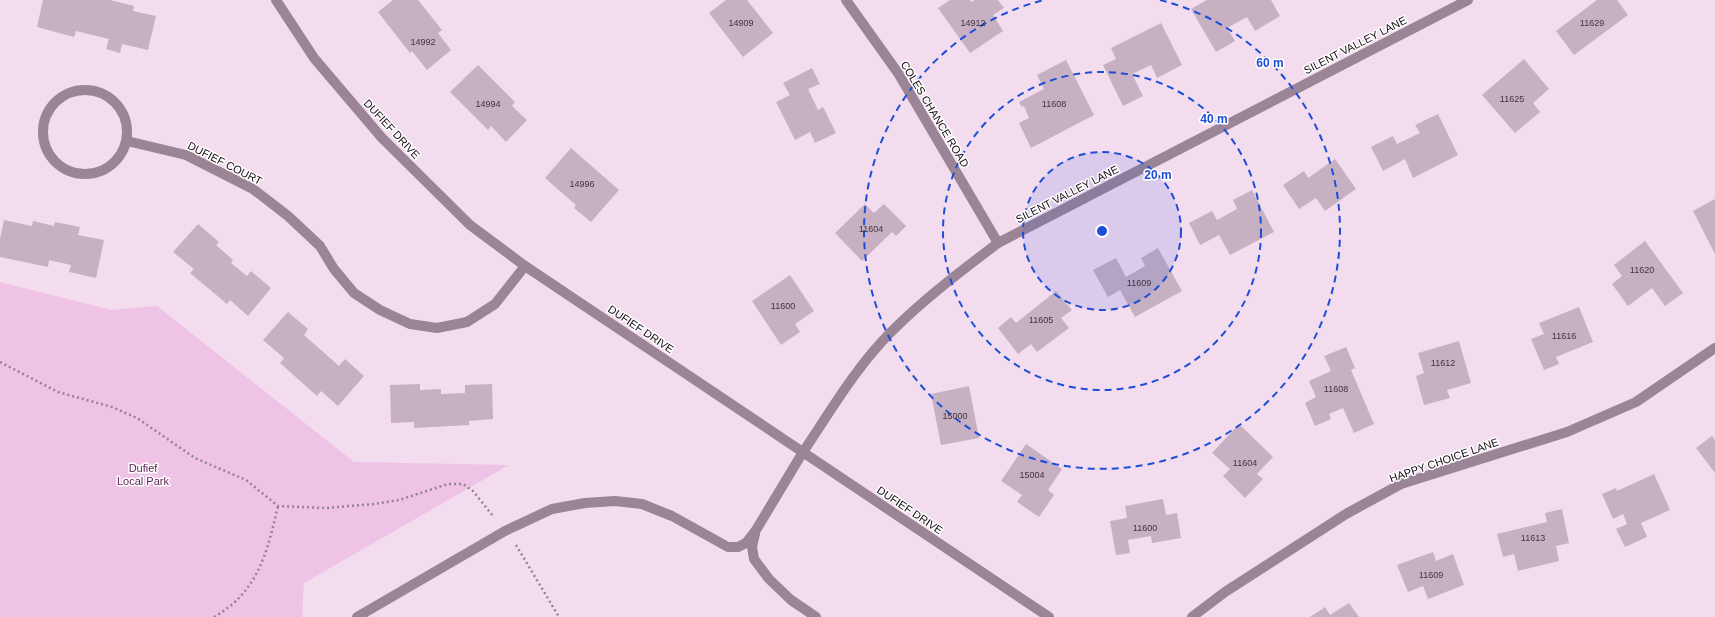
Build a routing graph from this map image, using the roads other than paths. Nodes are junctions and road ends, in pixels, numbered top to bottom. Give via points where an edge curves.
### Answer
1 (276, 0) edge
2 (846, 0) edge
3 (1468, 0) edge
4 (127, 141) junction
5 (998, 243) junction
6 (525, 266) junction
7 (1715, 348) edge
8 (803, 452) junction
9 (756, 530) junction
10 (356, 617) edge
11 (816, 617) edge
12 (1049, 617) edge
13 (1192, 617) edge

1 - 6 street, DUFIEF DRIVE via 314,58 382,138 470,224
2 - 5 street, COLES CHANCE ROAD via 898,73
3 - 5 street, SILENT VALLEY LANE
4 - 4 street via 127,127 120,107 104,93 91,89 64,94 53,103 45,116 42,129 44,143 50,156 60,166 72,172 86,174 100,172 112,164 121,154
4 - 6 street, DUFIEF COURT via 186,155 253,189 288,216 320,246 334,269 354,293 380,310 410,324 437,328 467,322 495,304
5 - 8 street, SILENT VALLEY LANE via 938,289 890,333 858,370
6 - 8 street, DUFIEF DRIVE
7 - 13 street, HAPPY CHOICE LANE via 1636,402 1574,429 1401,484 1346,514 1224,592
8 - 9 street, SILENT VALLEY LANE
8 - 12 street, DUFIEF DRIVE
9 - 10 street via 746,543 738,548 728,547 672,516 642,504 615,501 552,509 505,532
9 - 11 street via 752,547 754,559 769,579 791,600

